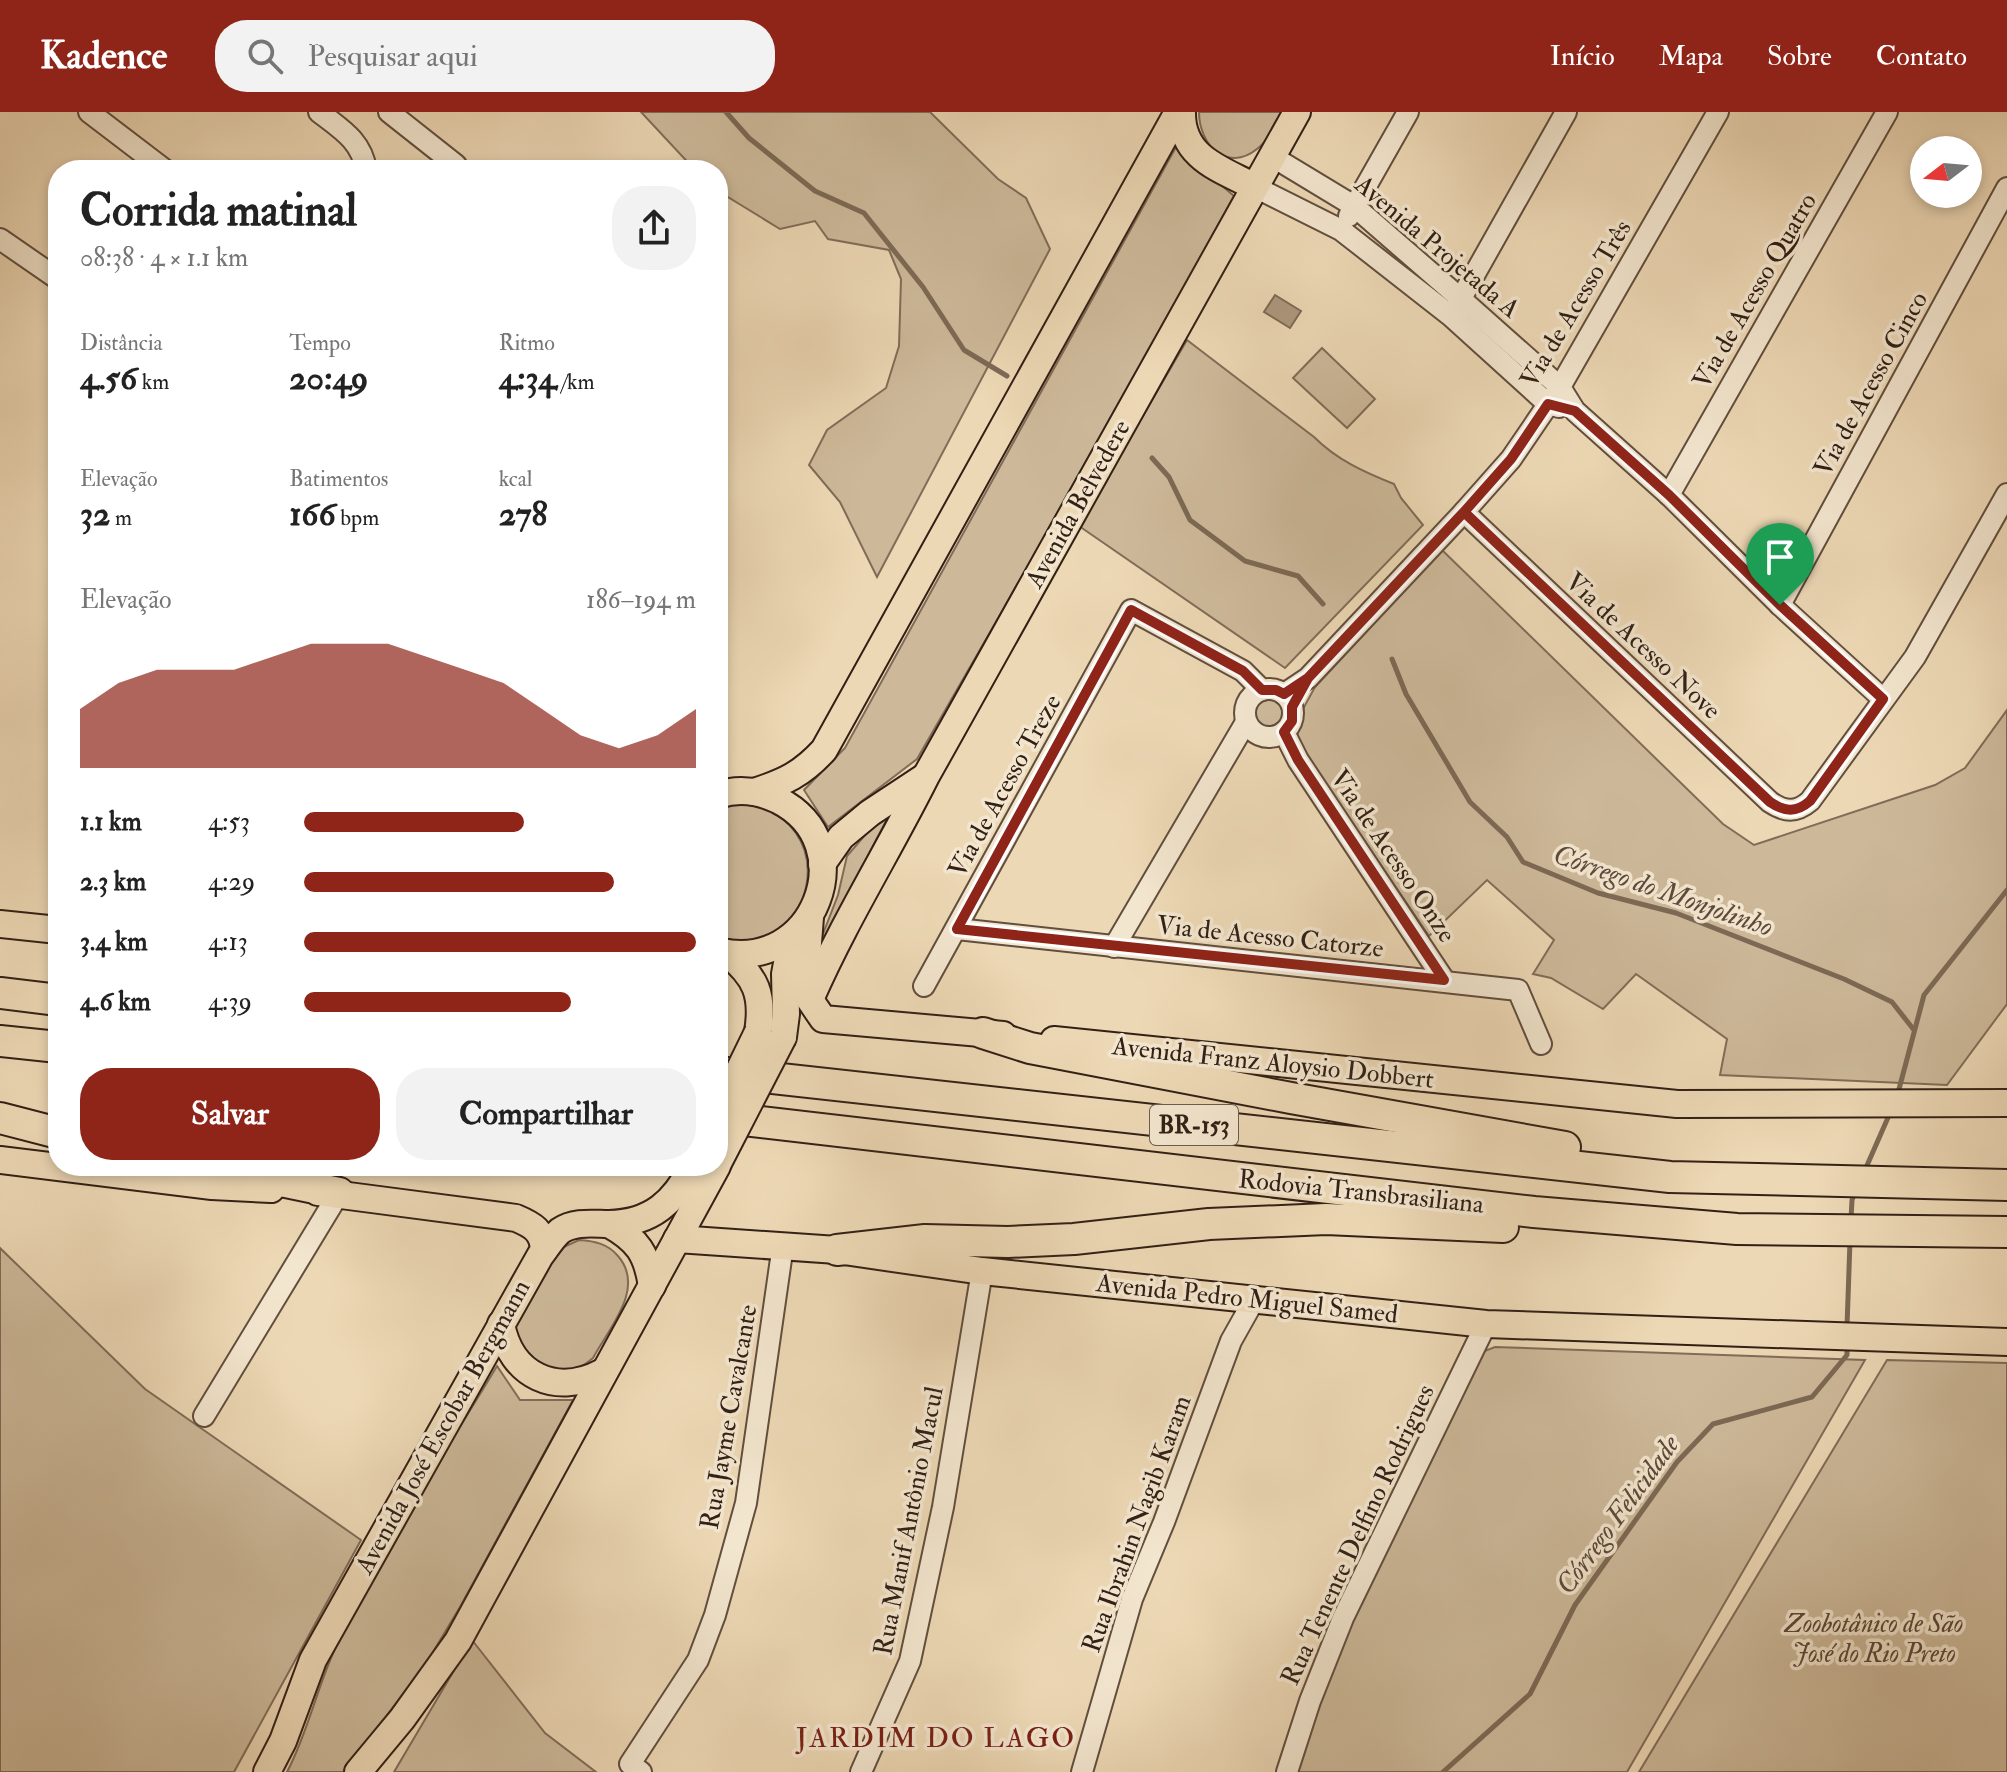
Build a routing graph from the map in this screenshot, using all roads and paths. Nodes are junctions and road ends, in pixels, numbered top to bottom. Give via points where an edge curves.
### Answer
1 (89, 112) edge
2 (319, 112) edge
3 (389, 112) edge
4 (1180, 112) edge
5 (1297, 112) edge
6 (1408, 112) edge
7 (1566, 112) edge
8 (1718, 112) edge
9 (1887, 112) edge
10 (1273, 157) junction
11 (152, 160) edge
12 (364, 160) edge
13 (450, 160) edge
14 (1306, 178) junction
15 (1255, 187) junction
16 (2007, 188) edge
17 (1291, 206) junction
18 (1354, 206) junction
19 (1341, 230) junction
20 (0, 239) edge
21 (48, 272) edge
22 (1456, 308) junction
23 (1554, 396) junction
24 (2007, 494) edge
25 (1669, 495) junction
26 (1464, 512) junction
27 (1780, 605) junction
28 (1256, 694) junction
29 (1883, 699) junction
30 (1288, 701) junction
31 (1264, 731) junction
32 (926, 776) junction
33 (754, 792) junction
34 (728, 793) edge
35 (822, 864) junction
36 (810, 917) junction
37 (0, 924) edge
38 (48, 929) edge
39 (957, 929) junction
40 (792, 937) junction
41 (1114, 947) junction
42 (728, 952) edge
43 (728, 957) edge
44 (1444, 980) junction
45 (924, 986) dead end
46 (0, 993) edge
47 (48, 999) edge
48 (810, 1000) junction
49 (983, 1033) junction
50 (770, 1035) junction
51 (0, 1041) edge
52 (1541, 1044) dead end
53 (48, 1046) edge
54 (728, 1073) edge
55 (728, 1100) edge
56 (2007, 1103) edge
57 (728, 1117) edge
58 (0, 1118) edge
59 (48, 1130) edge
60 (728, 1138) edge
61 (0, 1160) edge
62 (48, 1166) edge
63 (130, 1176) edge
64 (257, 1176) edge
65 (688, 1176) edge
66 (711, 1176) edge
67 (1670, 1177) junction
68 (2007, 1185) edge
69 (339, 1193) junction
70 (609, 1224) junction
71 (1684, 1224) junction
72 (2007, 1232) edge
73 (677, 1239) junction
74 (783, 1245) junction
75 (544, 1250) junction
76 (837, 1250) junction
77 (982, 1271) junction
78 (652, 1286) junction
79 (1254, 1300) junction
80 (501, 1324) junction
81 (1486, 1324) junction
82 (2007, 1342) edge
83 (603, 1372) junction
84 (204, 1416) dead end
85 (636, 1768) edge
86 (267, 1772) edge
87 (358, 1772) edge
88 (861, 1772) edge
89 (1082, 1772) edge
90 (1287, 1772) edge

1 - 11 street
2 - 12 street via 348,135
3 - 13 street
4 - 15 main road via 1197,155
4 - 33 main road via 824,750 807,769
5 - 10 main road, Avenida Belvedere
6 - 18 street
7 - 22 street
8 - 23 street, Via de Acesso Três
9 - 25 street, Via de Acesso Quatro
10 - 14 street, Avenida Projetada A
10 - 15 main road, Avenida Belvedere
14 - 17 street
14 - 18 street, Avenida Projetada A
15 - 17 street, Avenida Projetada A
15 - 32 main road, Avenida Belvedere
16 - 27 street, Via de Acesso Cinco
17 - 19 street, Avenida Projetada A
18 - 19 street
18 - 22 street, Avenida Projetada A
19 - 22 street, Avenida Projetada A
20 - 21 street
22 - 23 street, Avenida Projetada A
23 - 25 street, Avenida Projetada A
23 - 26 street, Via de Acesso Três via 1511,459
24 - 29 street via 1915,657
25 - 27 street, Avenida Projetada A
26 - 29 street, Via de Acesso Nove via 1779,808 1790,811 1810,801
26 - 30 street, Via de Acesso Três
27 - 29 street, Avenida Projetada A
28 - 30 street via 1276,690
28 - 31 street via 1245,709
28 - 39 street, Via de Acesso Treze via 1243,671 1131,610
30 - 31 street via 1292,721
31 - 41 street via 1230,750
31 - 44 street, Via de Acesso Onze via 1298,760
32 - 35 main road, Avenida Belvedere via 841,837
32 - 48 main road
33 - 34 main road
33 - 35 main road via 795,811 813,835
35 - 36 main road via 821,891
36 - 40 main road
36 - 48 main road
37 - 38 main road
39 - 41 street, Via de Acesso Catorze
39 - 45 street, Via de Acesso Treze
40 - 42 main road via 755,953
40 - 50 main road via 785,974 786,1014
41 - 44 street, Via de Acesso Catorze
43 - 50 main road via 754,980
44 - 52 street, Via de Acesso Catorze via 1518,990
46 - 47 highway
48 - 49 main road, Avenida Franz Aloysio Dobbert via 823,1019
49 - 56 main road, Avenida Franz Aloysio Dobbert via 1677,1104
49 - 67 highway via 1030,1048 1611,1155
50 - 55 main road, bridge
50 - 60 main road, bridge
51 - 53 highway
54 - 67 highway, Rodovia Transbrasiliana / BR-153
57 - 71 highway, Rodovia Transbrasiliana / BR-153 via 1534,1212
58 - 59 highway
61 - 62 main road
63 - 69 main road
64 - 69 highway
65 - 70 main road, Avenida José Escobar Bergmann via 658,1211
66 - 73 main road
67 - 68 highway, Rodovia Transbrasiliana / BR-153
69 - 75 main road via 516,1218 541,1233
69 - 84 street
70 - 75 main road, Avenida José Escobar Bergmann via 593,1222 561,1231
70 - 78 main road via 640,1248
71 - 72 highway, Rodovia Transbrasiliana / BR-153
71 - 76 highway via 1626,1233 1326,1219 1209,1224 1074,1239 925,1240
73 - 74 main road, Avenida Pedro Miguel Samed
73 - 78 main road
74 - 76 main road, Avenida Pedro Miguel Samed
74 - 85 street, Rua Jayme Cavalcante via 746,1503 715,1615 698,1660
75 - 80 main road, Avenida José Escobar Bergmann
76 - 77 main road, Avenida Pedro Miguel Samed
77 - 79 main road, Avenida Pedro Miguel Samed
77 - 88 street, Rua Manif Antônio Macul via 943,1507 910,1661
78 - 83 main road
79 - 81 main road, Avenida Pedro Miguel Samed
79 - 89 street, Rua Ibrahin Nagib Karam via 1231,1341 1132,1599
80 - 83 main road via 520,1364 545,1380 575,1383
80 - 86 main road, Avenida José Escobar Bergmann via 313,1660
81 - 82 main road, Avenida Pedro Miguel Samed
81 - 90 street, Rua Tenente Delfino Rodrigues via 1343,1618
83 - 87 main road via 458,1641

